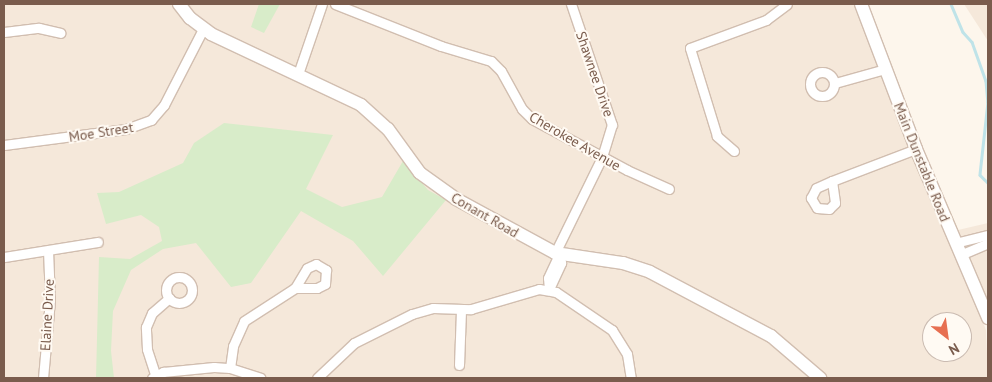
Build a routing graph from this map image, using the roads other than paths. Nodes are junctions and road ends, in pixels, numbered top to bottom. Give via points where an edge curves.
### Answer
1 (179, 4) edge
2 (322, 4) edge
3 (335, 4) edge
4 (571, 4) edge
5 (787, 4) edge
6 (861, 4) edge
7 (203, 29) junction
8 (4, 32) edge
9 (60, 33) dead end
10 (885, 70) junction
11 (298, 74) junction
12 (835, 84) dead end
13 (4, 145) edge
14 (916, 150) junction
15 (734, 152) dead end
16 (602, 157) junction
17 (832, 180) dead end
18 (669, 189) dead end
19 (988, 236) edge
20 (98, 242) dead end
21 (988, 243) edge
22 (958, 249) junction
23 (48, 251) junction
24 (557, 253) junction
25 (4, 257) edge
26 (295, 288) dead end
27 (548, 289) junction
28 (169, 298) dead end
29 (461, 311) junction
30 (988, 318) edge
31 (459, 365) dead end
32 (230, 368) junction
33 (154, 376) edge
34 (43, 378) edge
35 (260, 378) edge
36 (317, 378) edge
37 (631, 378) edge
38 (820, 378) edge

1 - 7 street, Conant Road
2 - 11 street
3 - 16 street, Cherokee Avenue via 442,46 491,61 527,115
4 - 16 street, Shawnee Drive via 612,120
5 - 15 street via 766,20 690,48 717,136
6 - 10 street, Main Dunstable Road
7 - 11 street, Conant Road
7 - 13 street, Moe Street via 164,105 152,120 126,129
8 - 9 street via 39,28
10 - 12 street
10 - 14 street, Main Dunstable Road
11 - 24 street, Conant Road via 375,116 408,160 433,184
14 - 17 street
14 - 22 street, Main Dunstable Road
16 - 18 street, Cherokee Avenue
16 - 24 street, Shawnee Drive
19 - 22 street
20 - 23 street
21 - 22 street
22 - 30 street, Main Dunstable Road
23 - 25 street
23 - 34 street, Elaine Drive via 50,300
24 - 27 street, Shawnee Drive via 548,278
24 - 38 street, Conant Road via 650,272 724,308 771,336
26 - 32 street via 244,321 234,341
27 - 29 street
27 - 37 street via 593,315 615,334 627,354
28 - 33 street via 152,313 146,327 147,349
29 - 31 street
29 - 36 street via 433,308 395,320 354,343
32 - 33 street via 189,368
32 - 35 street

